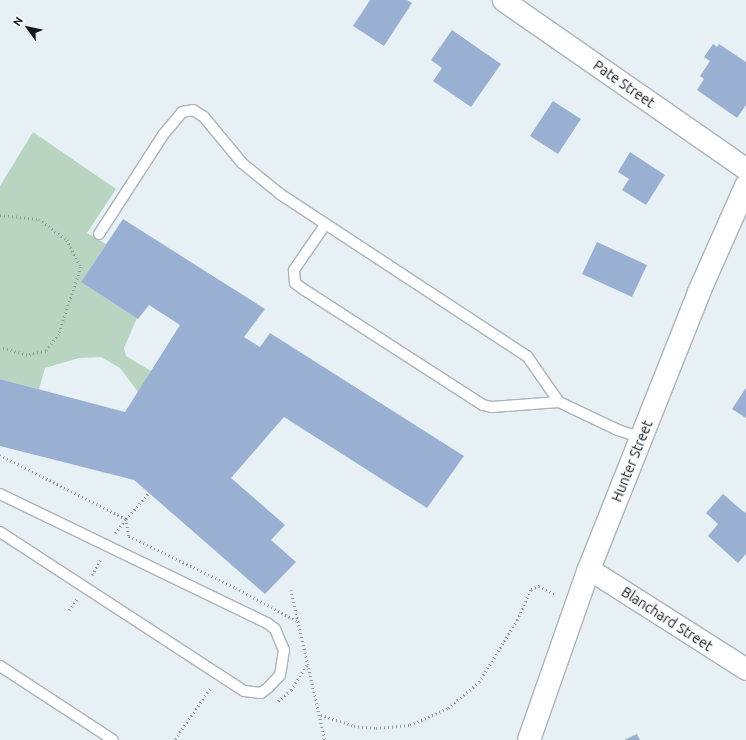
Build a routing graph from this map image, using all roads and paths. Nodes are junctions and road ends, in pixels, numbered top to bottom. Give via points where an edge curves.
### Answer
1 (503, 0) edge
2 (746, 169) edge
3 (746, 186) edge
4 (0, 215) edge
5 (325, 225) junction
6 (99, 234) dead end
7 (0, 348) edge
8 (559, 402) junction
9 (641, 438) junction
10 (0, 455) edge
11 (149, 493) dead end
12 (0, 494) edge
13 (126, 519) junction
14 (0, 532) edge
15 (113, 536) dead end
16 (103, 554) dead end
17 (589, 569) junction
18 (91, 576) dead end
19 (291, 590) dead end
20 (555, 594) dead end
21 (80, 595) dead end
22 (69, 610) dead end
23 (299, 622) junction
24 (0, 666) edge
25 (746, 669) edge
26 (321, 715) junction
27 (113, 740) edge
28 (325, 740) edge
29 (529, 740) edge

1 - 2 street, Pate Street
3 - 9 street, Hunter Street
4 - 7 path via 39,219 67,240 81,267 59,334 46,351 27,355
5 - 6 lane via 280,194 242,163 204,117 193,110 182,112 163,135
5 - 8 lane via 527,356
5 - 8 lane via 294,270 296,282 303,289 483,405 492,407
8 - 9 lane
9 - 17 street, Hunter Street
10 - 13 path
11 - 13 path
12 - 14 lane via 267,623 275,629 284,650 280,675 270,687 261,692 244,691
13 - 15 path
13 - 23 path via 129,536
16 - 18 path
17 - 25 street, Blanchard Street
17 - 29 street, Hunter Street
19 - 23 path
20 - 26 path via 539,586 531,589 517,620 479,682 448,708 410,725 376,728 354,726
21 - 22 path
23 - 26 path
24 - 27 lane
26 - 28 path

